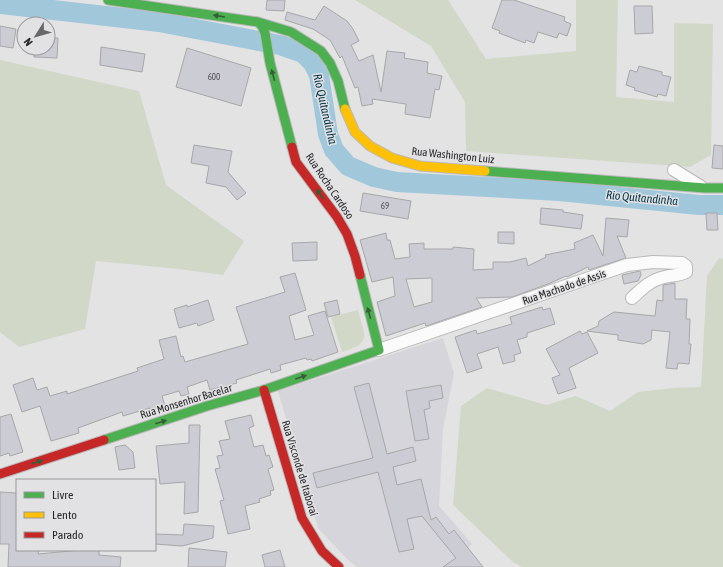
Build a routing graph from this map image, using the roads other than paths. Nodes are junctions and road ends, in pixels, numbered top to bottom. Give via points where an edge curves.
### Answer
1 (108, 0) edge
2 (258, 22) junction
3 (276, 27) junction
4 (265, 33) junction
5 (674, 170) dead end
6 (704, 188) junction
7 (723, 188) edge
8 (632, 298) dead end
9 (379, 350) junction
10 (264, 390) junction
11 (0, 474) edge
12 (339, 567) edge

2 -> 1 main road, Rua Washington Luiz
2 - 3 main road, Rua Washington Luiz
2 - 4 main road, Rua Rocha Cardoso
3 - 4 main road
3 - 6 main road, Rua Washington Luiz via 291,32 321,51 338,81 345,109 355,132 370,146 392,158 420,166
9 -> 4 main road, Rua Rocha Cardoso via 347,234 296,162 268,55
5 - 6 street
6 - 7 main road, Rua Washington Luiz
8 - 9 street, Rua Machado de Assis via 649,283 683,274 686,272 686,266 682,263 653,262 627,265
10 -> 9 main road, Rua Monsenhor Bacelar
11 -> 10 main road, Rua Monsenhor Bacelar via 207,406
10 - 12 main road, Rua Visconde de Itaboraí via 302,518 322,551

